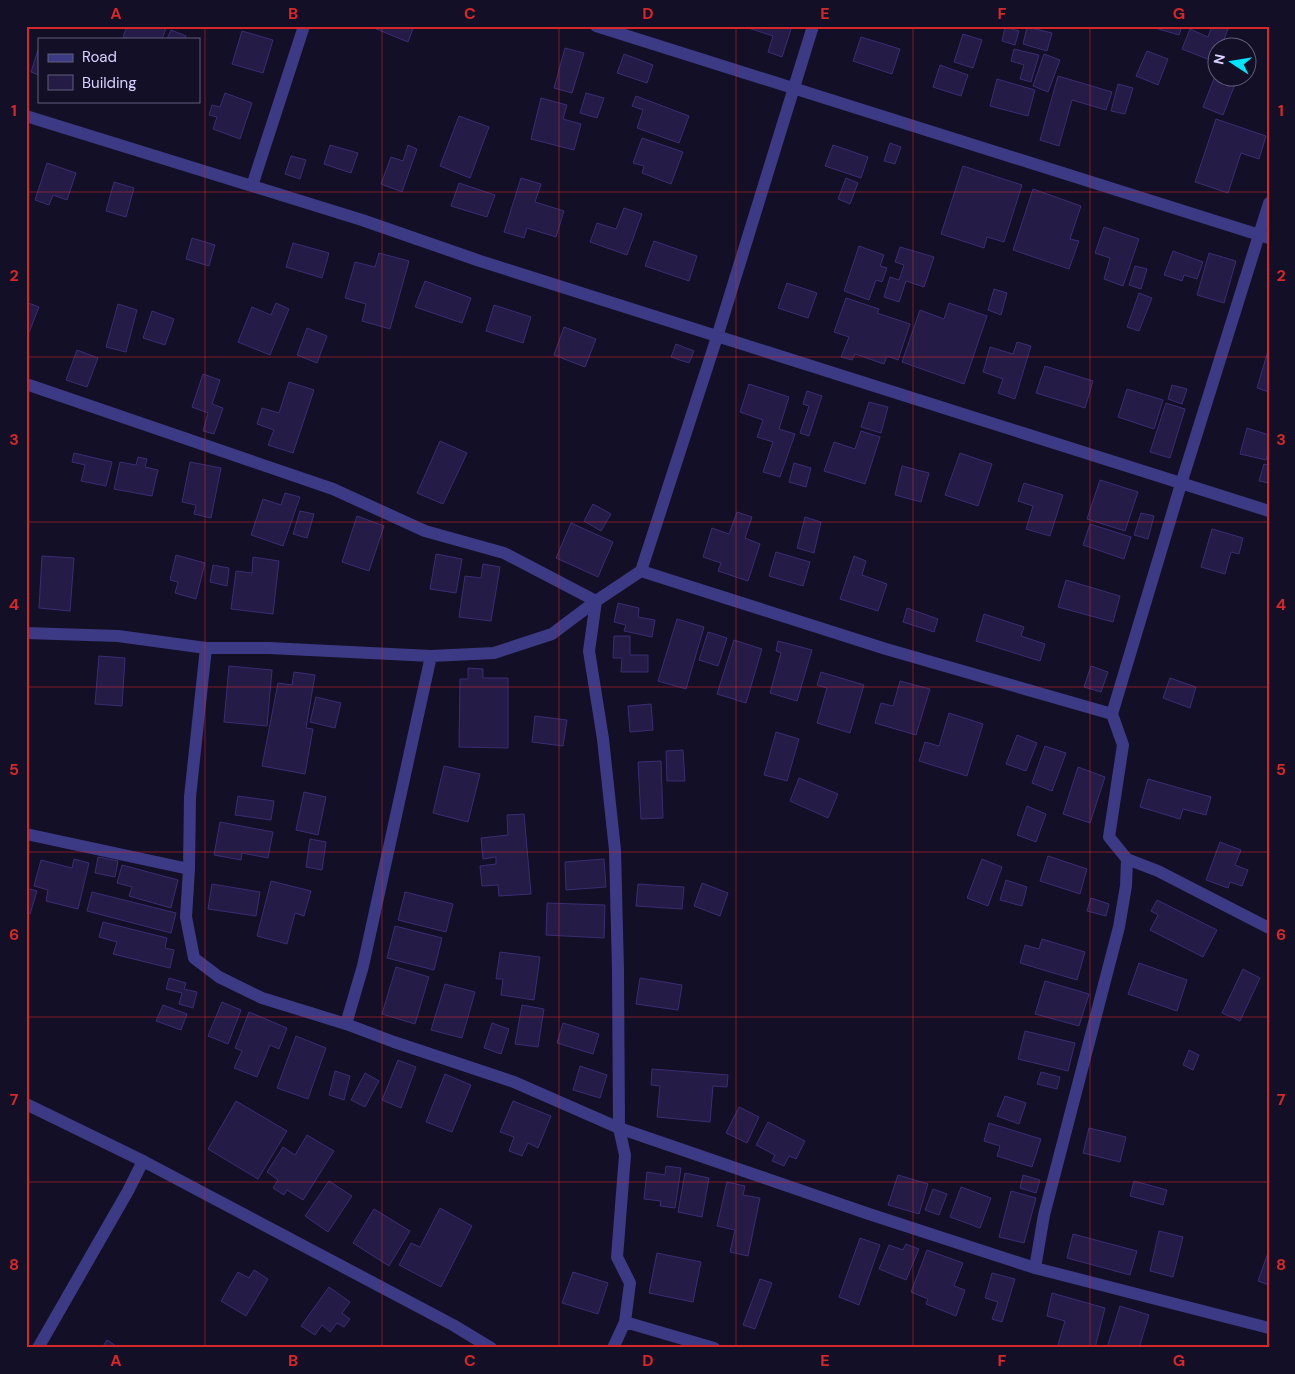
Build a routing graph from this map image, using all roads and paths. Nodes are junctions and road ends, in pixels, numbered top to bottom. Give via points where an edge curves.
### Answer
1 (304, 26) edge
2 (596, 26) edge
3 (814, 26) edge
4 (794, 88) junction
5 (26, 116) edge
6 (252, 186) junction
7 (1269, 203) edge
8 (1263, 236) edge
9 (717, 337) junction
10 (26, 384) edge
11 (1181, 484) junction
12 (1269, 511) edge
13 (641, 571) junction
14 (596, 601) junction
15 (26, 633) edge
16 (206, 648) junction
17 (431, 656) junction
18 (1112, 714) junction
19 (26, 834) edge
20 (1127, 859) junction
21 (189, 869) junction
22 (1269, 928) edge
23 (346, 1024) junction
24 (26, 1104) edge
25 (619, 1128) junction
26 (143, 1161) junction
27 (1035, 1268) junction
28 (625, 1322) junction
29 (1269, 1328) edge
30 (38, 1348) edge
31 (491, 1348) edge
32 (613, 1348) edge
33 (714, 1348) edge

1 - 6 street
2 - 4 street
3 - 4 street
4 - 8 street
4 - 9 street
5 - 6 street
6 - 9 street
7 - 8 street
8 - 11 street
9 - 11 street
9 - 13 street
10 - 14 street via 333,489 425,531 504,553
11 - 12 street
11 - 18 street
13 - 14 street
13 - 18 street via 886,649
14 - 17 street via 552,634 494,653
14 - 25 street via 589,651 615,850
15 - 16 street via 118,636
16 - 17 street
16 - 21 street via 190,797
17 - 23 street via 363,966
18 - 20 street via 1123,745 1109,837
19 - 21 street
20 - 22 street via 1158,871
20 - 27 street via 1119,927 1044,1215
21 - 23 street via 186,917 194,958 219,977 262,998
23 - 25 street via 514,1082
24 - 26 street
25 - 27 street
25 - 28 street via 625,1155 617,1257 630,1283
26 - 30 street
26 - 31 street
27 - 29 street
28 - 32 street
28 - 33 street

